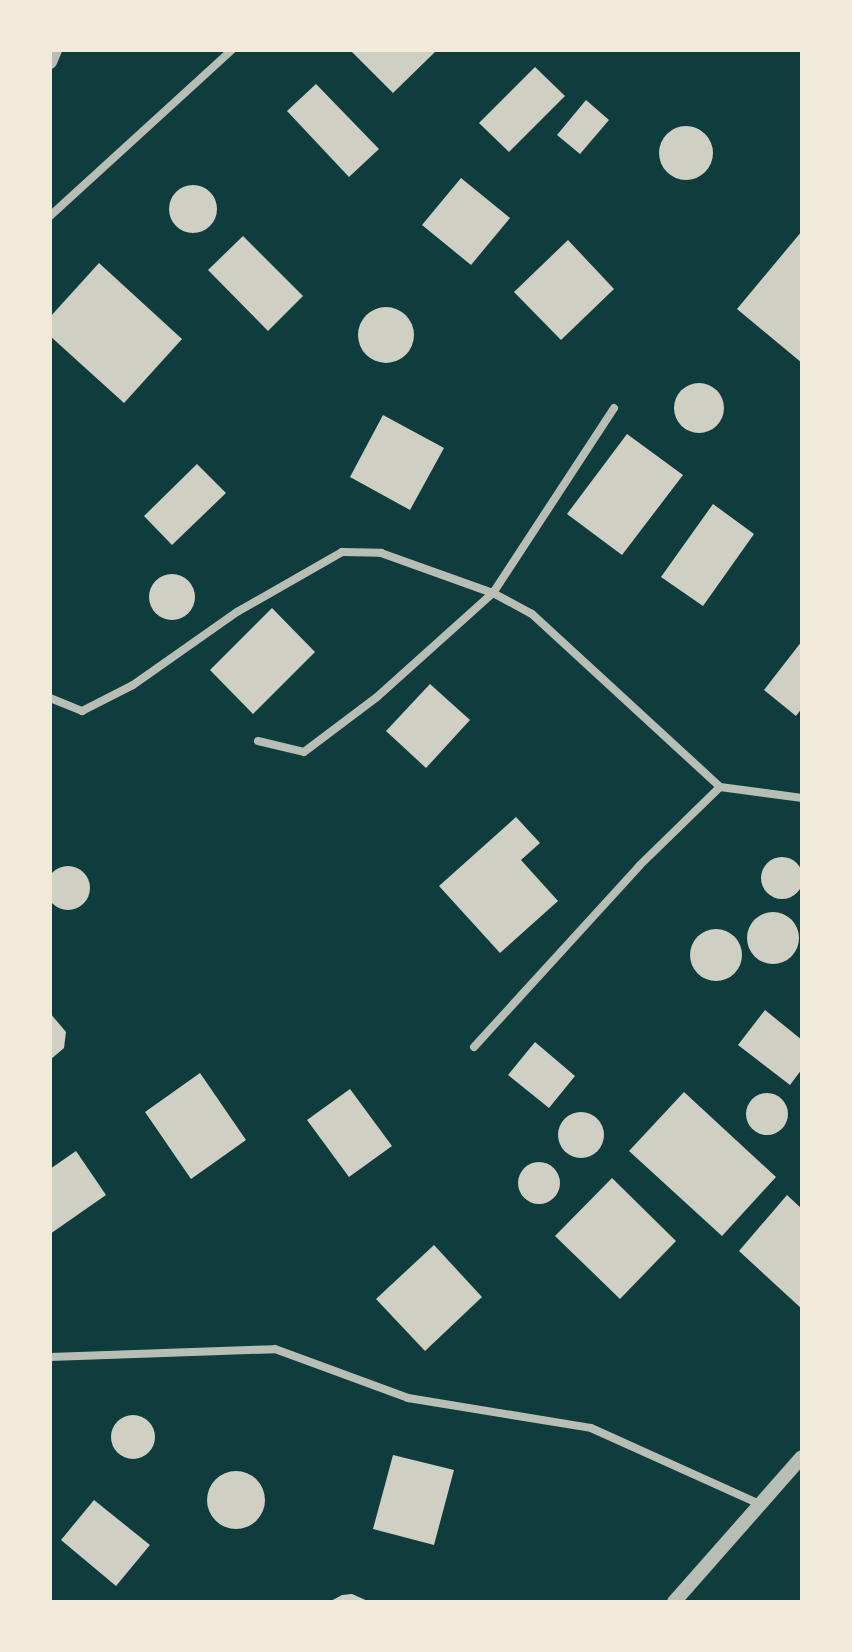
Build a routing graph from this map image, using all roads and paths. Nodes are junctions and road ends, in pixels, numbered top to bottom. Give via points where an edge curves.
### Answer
1 (55, 50) edge
2 (232, 50) edge
3 (50, 62) edge
4 (50, 216) edge
5 (614, 408) dead end
6 (493, 593) junction
7 (50, 698) edge
8 (258, 741) dead end
9 (720, 787) junction
10 (802, 798) edge
11 (474, 1047) dead end
12 (50, 1357) edge
13 (802, 1457) edge
14 (759, 1504) junction
15 (674, 1602) edge

1 - 3 street
2 - 4 street
5 - 6 street
6 - 7 street via 381,553 342,552 237,612 133,685 82,711
6 - 8 street via 377,697 304,752
6 - 9 street via 532,614
9 - 10 street
9 - 11 street via 639,866
12 - 14 street via 118,1350 275,1349 408,1398 591,1428
13 - 14 street
14 - 15 street

